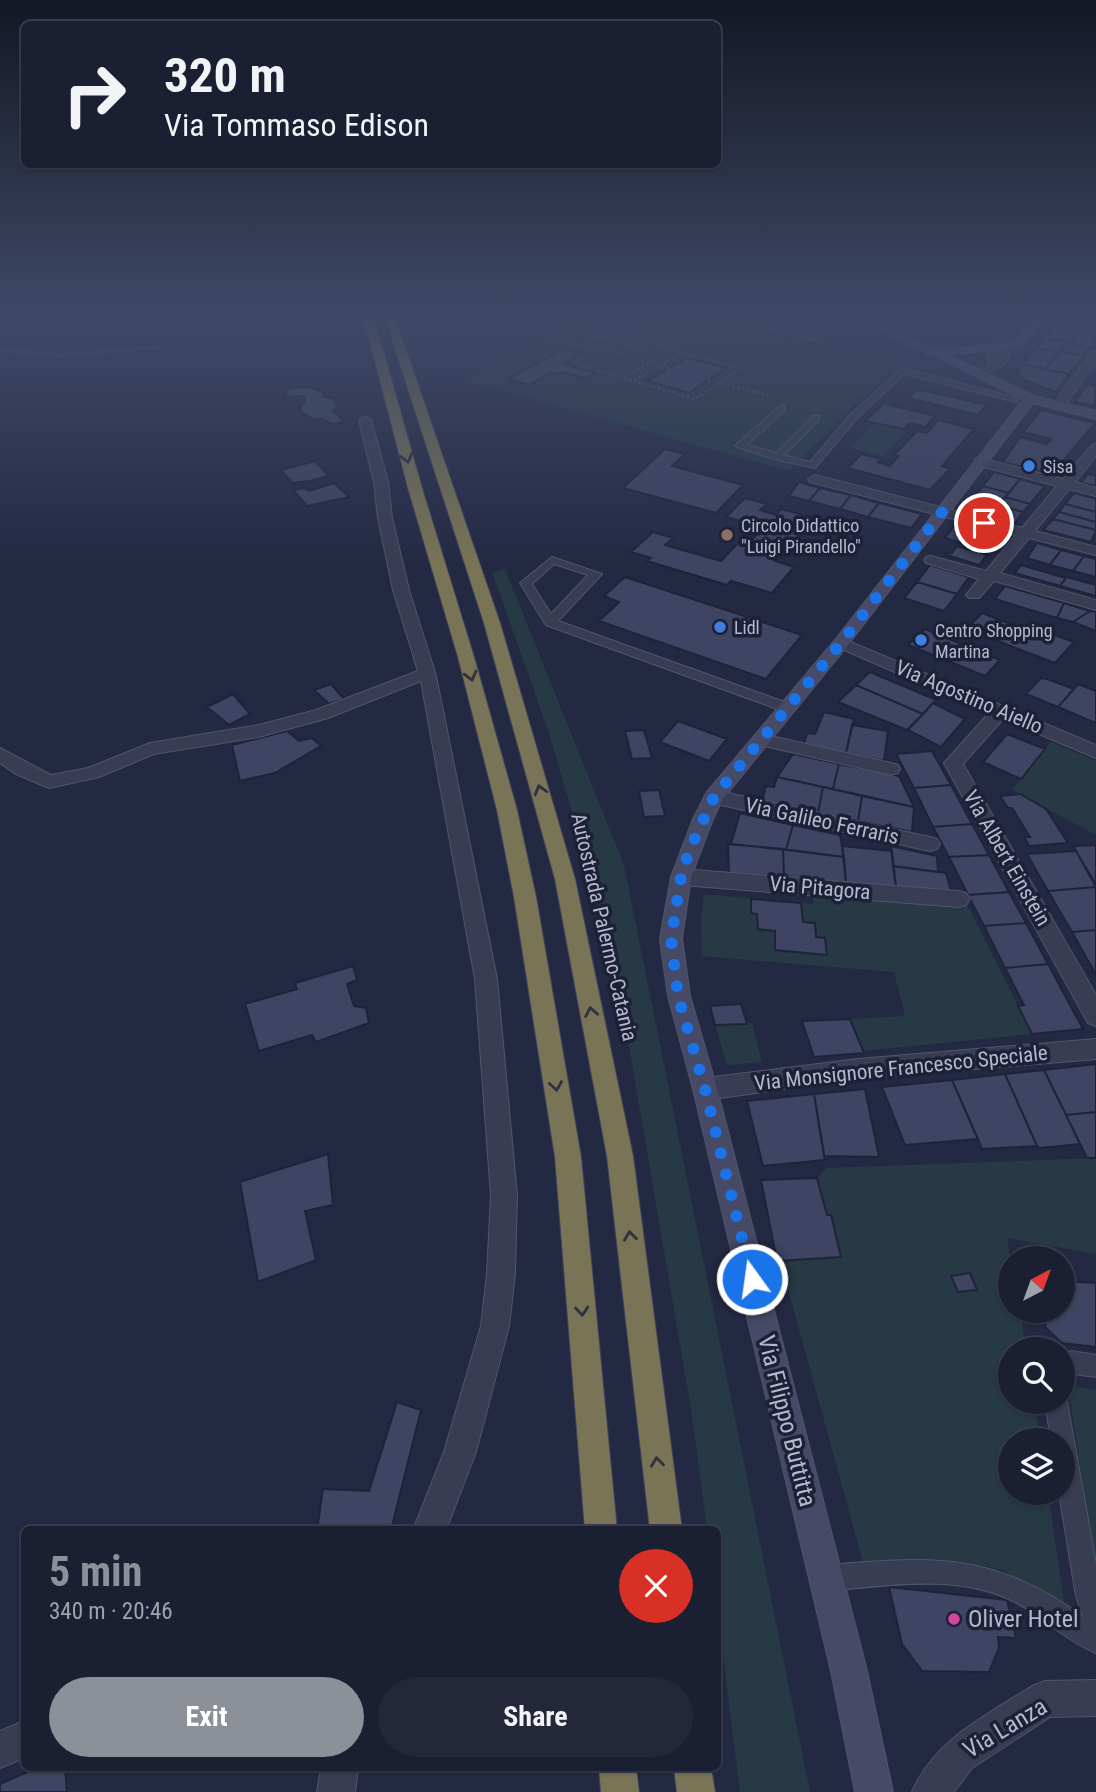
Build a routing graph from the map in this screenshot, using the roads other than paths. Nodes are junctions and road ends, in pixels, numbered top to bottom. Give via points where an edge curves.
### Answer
1 (391, 399) edge
2 (416, 399) edge
3 (873, 399) edge
4 (1019, 399) edge
5 (1025, 399) edge
6 (1063, 399) edge
7 (1029, 401) junction
8 (1058, 406) junction
9 (781, 408) dead end
10 (1096, 415) edge
11 (816, 418) dead end
12 (365, 420) dead end
13 (1096, 448) edge
14 (777, 457) junction
15 (980, 462) junction
16 (815, 479) dead end
17 (1065, 484) junction
18 (1096, 492) edge
19 (942, 512) junction
20 (1025, 533) junction
21 (1096, 551) edge
22 (931, 560) dead end
23 (990, 576) junction
24 (974, 595) dead end
25 (1096, 605) edge
26 (550, 622) junction
27 (841, 643) junction
28 (427, 673) junction
29 (788, 708) junction
30 (1001, 711) junction
31 (762, 740) junction
32 (1096, 751) edge
33 (0, 754) edge
34 (891, 769) dead end
35 (714, 797) junction
36 (930, 844) dead end
37 (681, 877) junction
38 (959, 899) dead end
39 (1096, 1016) edge
40 (1096, 1049) edge
41 (705, 1089) junction
42 (1075, 1363) edge
43 (1096, 1366) edge
44 (1058, 1414) edge
45 (431, 1526) edge
46 (601, 1526) edge
47 (666, 1526) edge
48 (825, 1578) junction
49 (1096, 1616) edge
50 (1096, 1640) edge
51 (1096, 1698) edge
52 (21, 1740) edge
53 (0, 1750) edge
54 (340, 1771) edge
55 (618, 1771) edge
56 (693, 1771) edge
57 (336, 1792) edge
58 (620, 1792) edge
59 (696, 1792) edge
60 (874, 1792) edge
61 (931, 1792) edge

1 -> 46 highway via 507,810 525,897 568,1157
47 -> 2 highway, Autostrada Palermo-Catania via 620,1156 565,879 492,623
3 - 14 lane via 812,466
4 - 7 lane
5 - 7 main road
6 - 8 street
7 - 8 main road
7 - 15 main road, Via Filippo Buttitta
8 - 10 main road
9 - 14 lane via 740,446
11 - 14 lane
12 - 28 street via 382,482 401,590
13 - 17 street
15 - 17 street
15 - 19 main road, Via Filippo Buttitta
16 - 19 street
17 - 18 street
17 - 20 street
19 - 20 street
19 - 27 main road, Via Filippo Buttitta
20 - 21 street
20 - 23 street
22 - 23 street
23 - 24 street
23 - 25 street
26 - 26 lane via 587,584 596,574 552,560 526,583
26 - 29 lane
27 - 29 main road, Via Filippo Buttitta
27 - 30 street, Via Agostino Aiello
28 - 33 street via 322,714 259,731 149,749 93,773 49,782
28 - 45 street via 486,979 504,1196 495,1326 460,1452
29 - 31 main road, Via Filippo Buttitta
30 - 32 street, Via Agostino Aiello
30 - 39 street, Via Albert Einstein via 953,763
31 - 34 street
31 - 35 main road, Via Filippo Buttitta
35 - 36 street, Via Galileo Ferraris
35 - 37 main road, Via Filippo Buttitta
37 - 38 street, Via Pitagora
37 - 41 main road, Via Filippo Buttitta via 671,939 678,996
40 - 41 street, Via Monsignore Francesco Speciale via 859,1069
41 - 48 main road, Via Filippo Buttitta
42 - 43 lane
44 - 49 lane via 1088,1596
48 - 50 lane via 925,1571 983,1578 1018,1590
48 - 60 main road, Via Filippo Buttitta
51 - 61 street, Via Lanza via 1045,1699 959,1755
52 - 53 street
54 - 57 street
55 - 58 highway
56 - 59 highway

